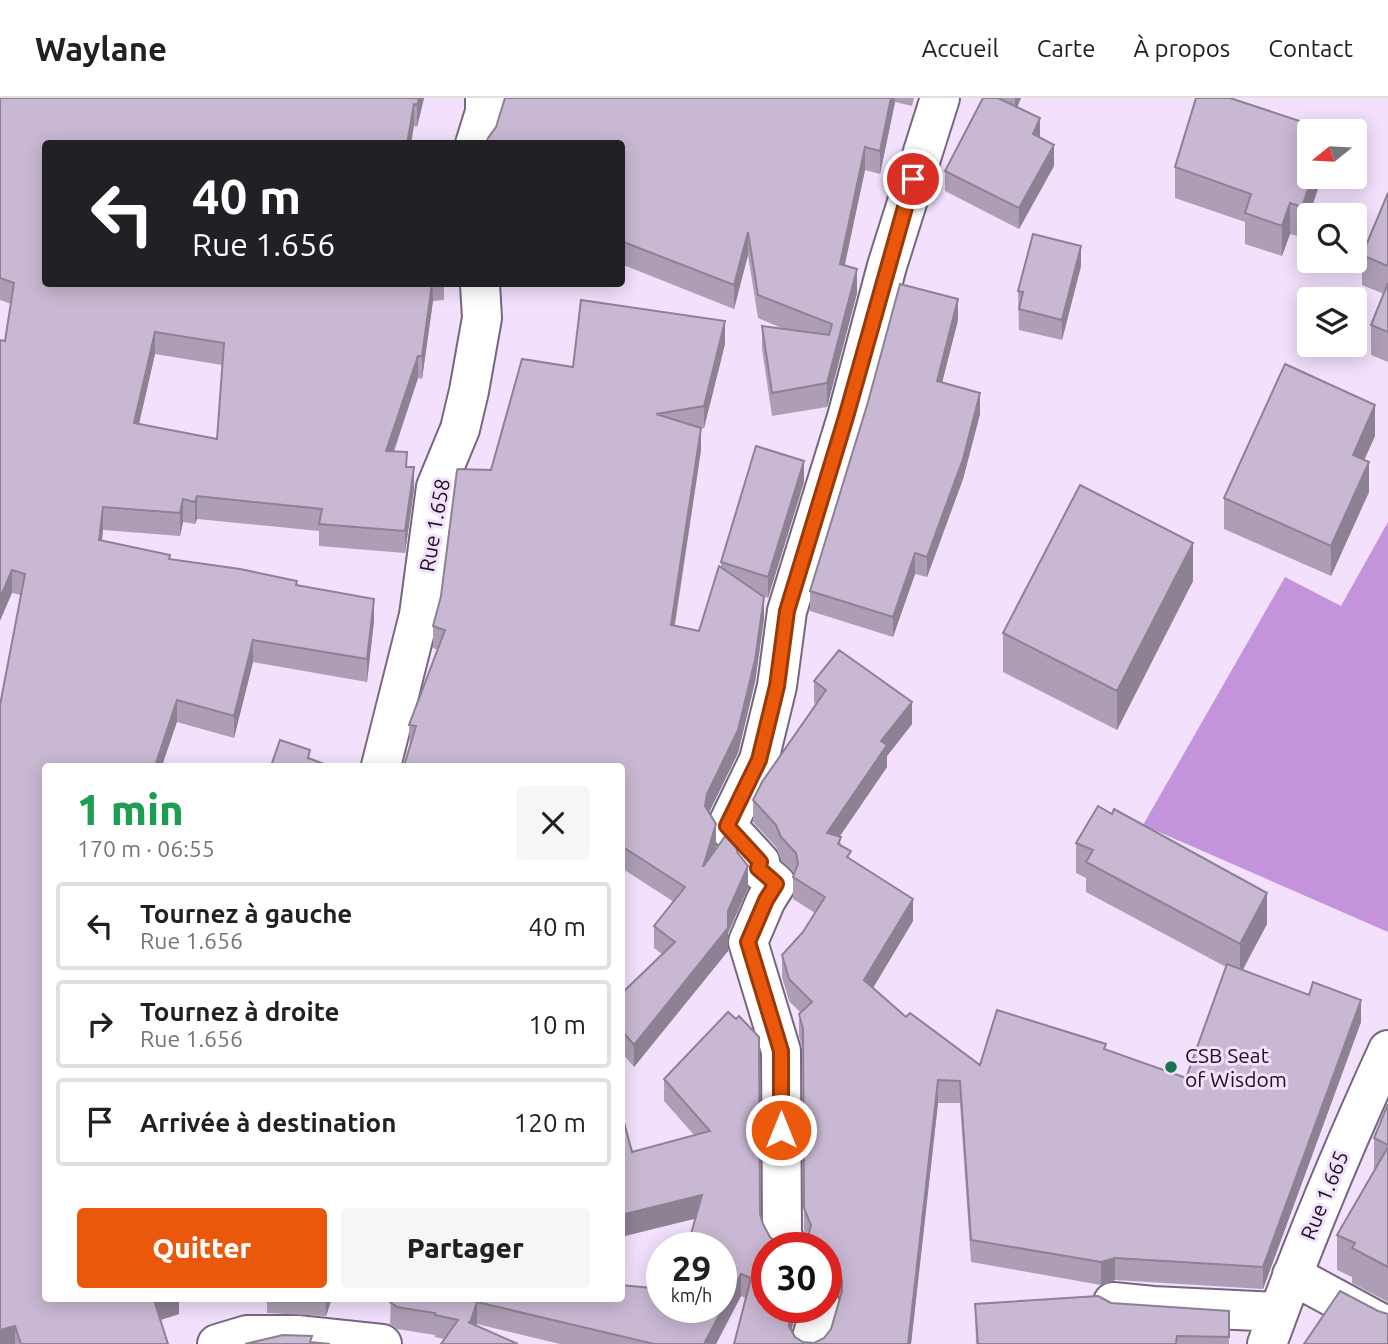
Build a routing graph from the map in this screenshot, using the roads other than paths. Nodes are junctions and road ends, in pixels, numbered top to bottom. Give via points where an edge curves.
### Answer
1 (485, 98) edge
2 (940, 98) edge
3 (476, 140) edge
4 (480, 287) edge
5 (382, 763) edge
6 (1388, 1050) edge
7 (782, 1232) edge
8 (1292, 1275) junction
9 (1113, 1301) edge
10 (816, 1323) edge
11 (1388, 1326) edge
12 (1273, 1328) edge
13 (218, 1344) edge
14 (382, 1344) edge
15 (810, 1344) edge

1 - 3 street
2 - 7 street via 787,611 777,686 759,760 727,826 776,884 748,942 781,1051
4 - 5 street, Rue 1.658 via 482,318 469,391 460,429 436,487 419,615
6 - 8 street, Rue 1.665
8 - 11 street
8 - 12 street, Rue 1.665
9 - 12 street
10 - 15 street
13 - 14 street via 247,1335

